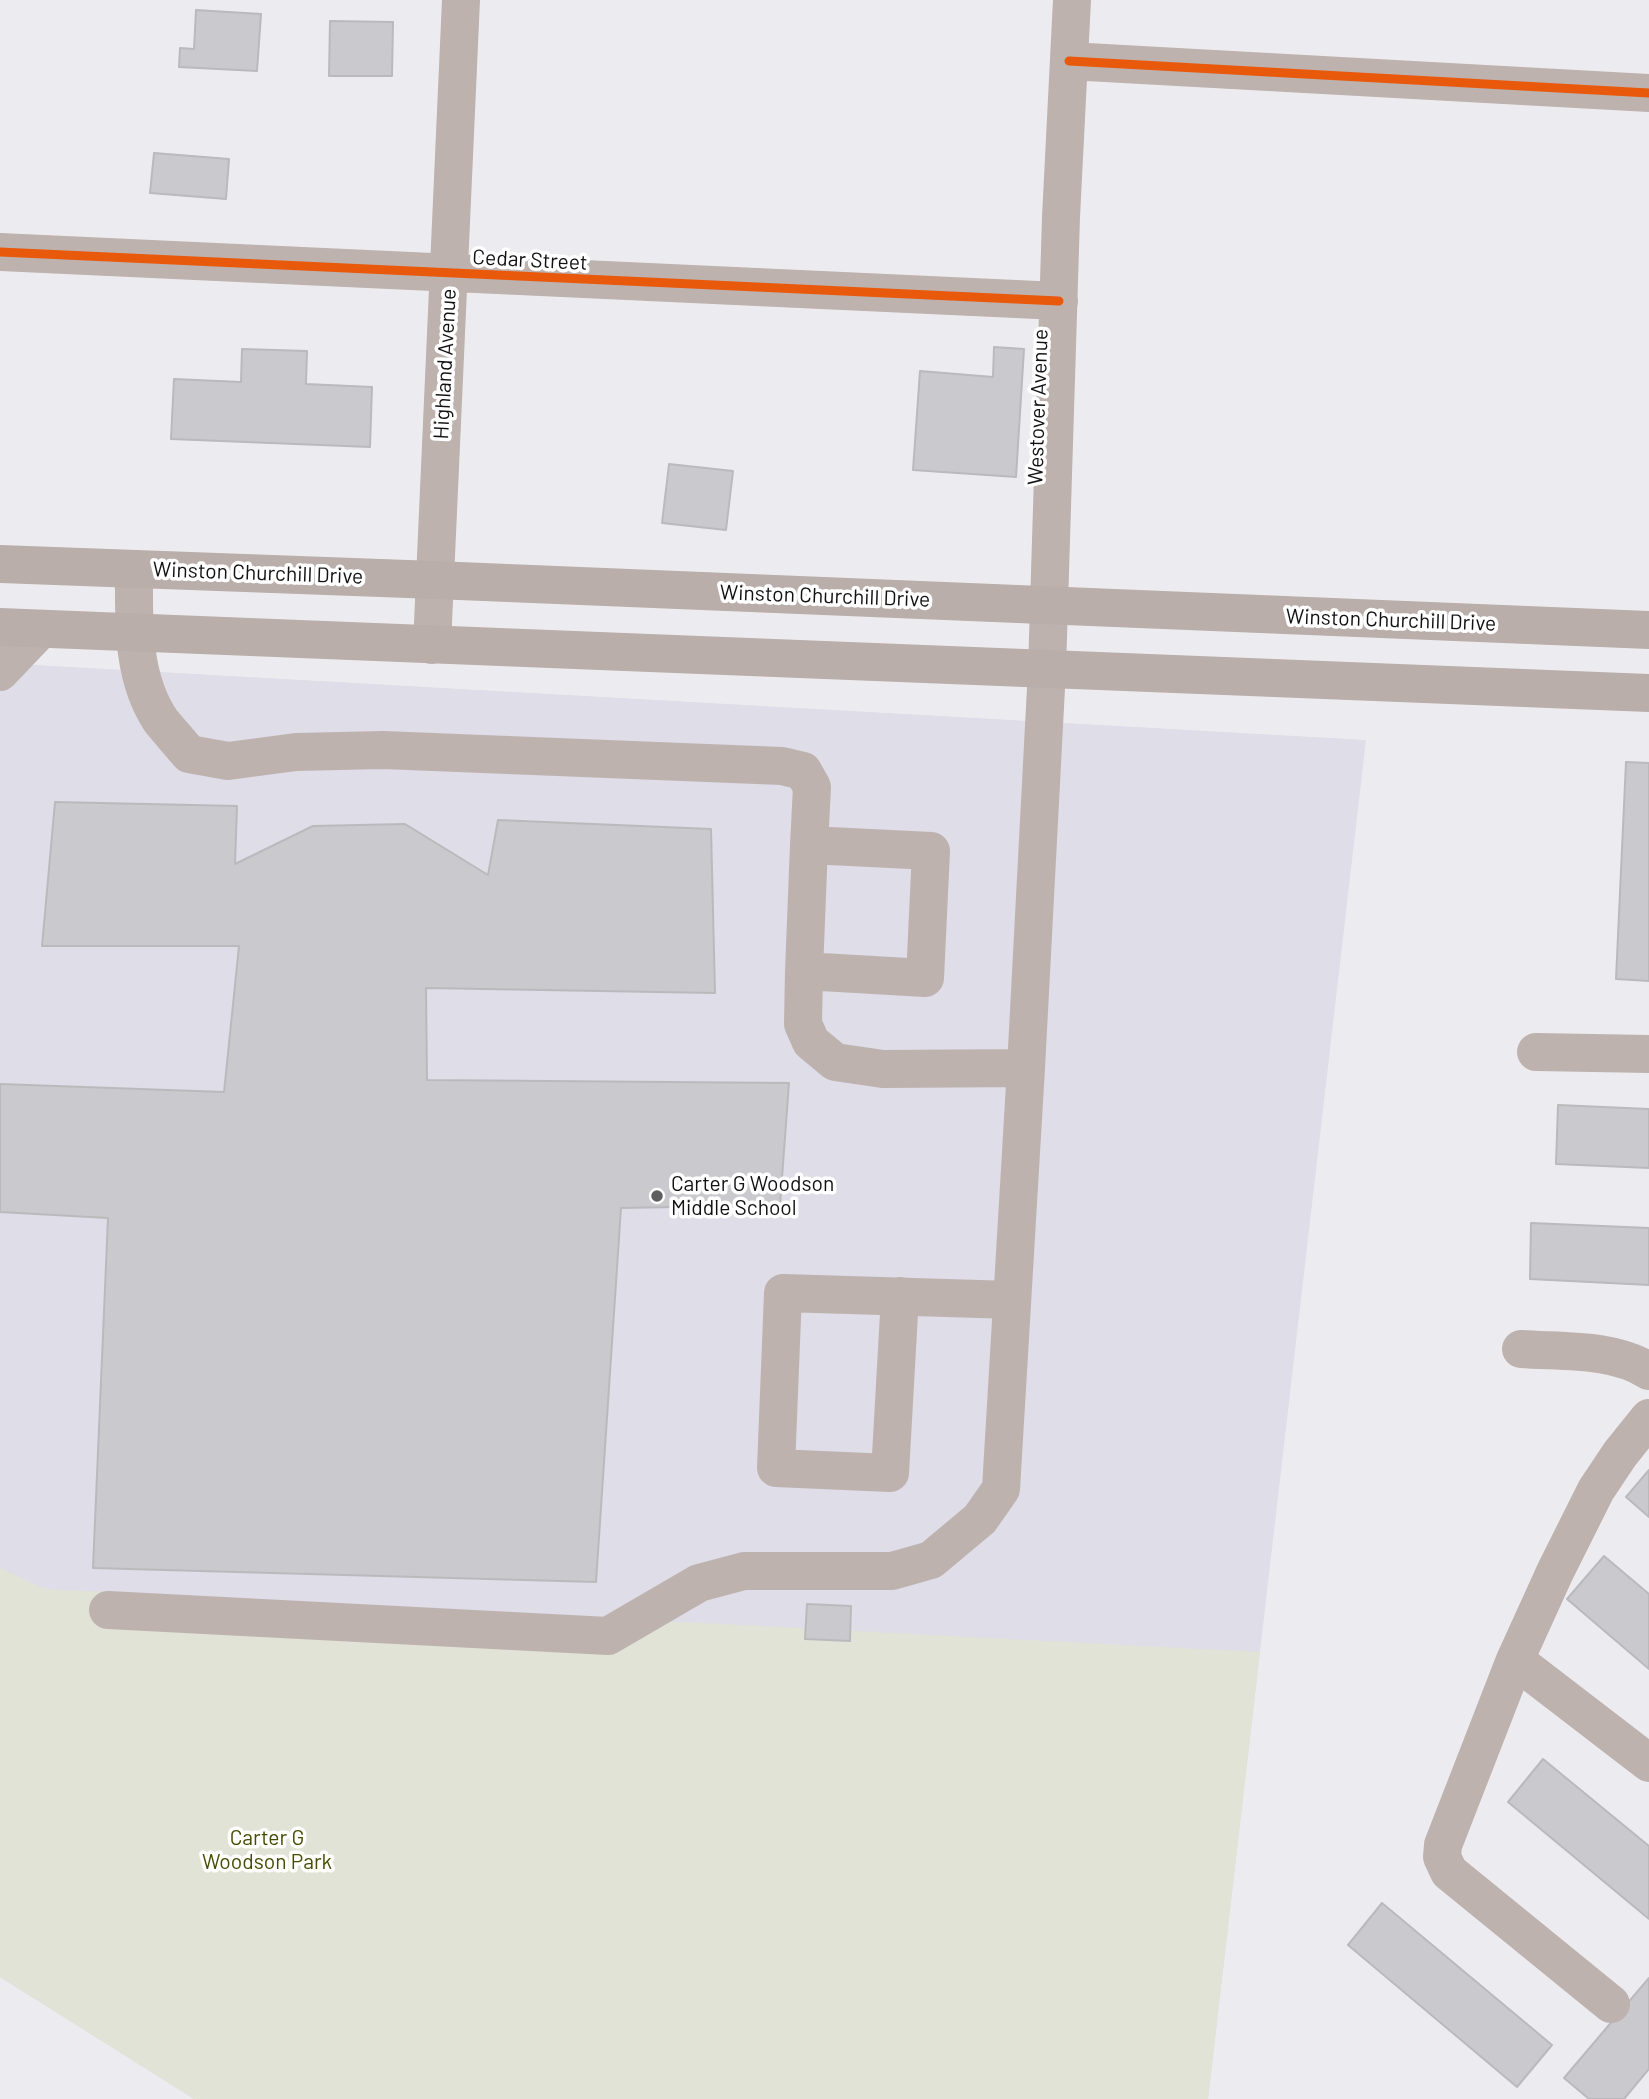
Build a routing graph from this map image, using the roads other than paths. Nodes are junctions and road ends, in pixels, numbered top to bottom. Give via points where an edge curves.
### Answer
1 (461, 0) edge
2 (1072, 0) edge
3 (1069, 61) junction
4 (1649, 93) edge
5 (0, 252) edge
6 (449, 274) junction
7 (1059, 301) junction
8 (0, 564) edge
9 (134, 569) junction
10 (435, 580) junction
11 (1049, 606) junction
12 (0, 627) edge
13 (41, 629) junction
14 (1649, 631) edge
15 (134, 633) junction
16 (432, 645) junction
17 (1047, 669) junction
18 (0, 672) edge
19 (1649, 693) edge
20 (810, 845) junction
21 (804, 971) junction
22 (1536, 1052) dead end
23 (1649, 1054) edge
24 (1026, 1069) junction
25 (900, 1296) junction
26 (1012, 1300) junction
27 (1521, 1349) dead end
28 (1649, 1371) edge
29 (1649, 1418) edge
30 (108, 1610) dead end
31 (1515, 1660) junction
32 (1649, 1763) edge
33 (1611, 2004) dead end

1 - 6 street, Highland Avenue
2 - 3 street, Westover Avenue
3 - 4 street
3 - 7 street, Westover Avenue
5 - 6 street, Cedar Street
6 - 7 street, Cedar Street
6 - 10 street, Highland Avenue
7 - 11 street, Westover Avenue
8 - 9 highway, Winston Churchill Drive
9 - 10 highway, Winston Churchill Drive
9 - 15 street
10 - 11 highway, Winston Churchill Drive
10 - 16 street, Highland Avenue
11 - 14 highway, Winston Churchill Drive
11 - 17 street, Westover Avenue
12 - 13 highway
13 - 15 highway
13 - 18 street
15 - 16 highway
15 - 20 street via 143,683 160,719 189,754 228,761 296,752 383,750 782,766 803,771 812,787
16 - 17 highway
17 - 19 highway
17 - 24 street, Westover Avenue
20 - 21 street
20 - 21 street via 931,852 925,978
21 - 24 street via 803,1024 811,1042 835,1062 883,1069
22 - 23 street
24 - 26 street, Westover Avenue
25 - 25 street via 783,1293 776,1468 890,1473
25 - 26 street
26 - 30 street, Westover Avenue via 1001,1489 980,1519 931,1560 892,1571 744,1571 699,1583 608,1636
27 - 28 street via 1605,1355
29 - 31 street via 1596,1490
31 - 32 street
31 - 33 street via 1442,1857 1449,1872

